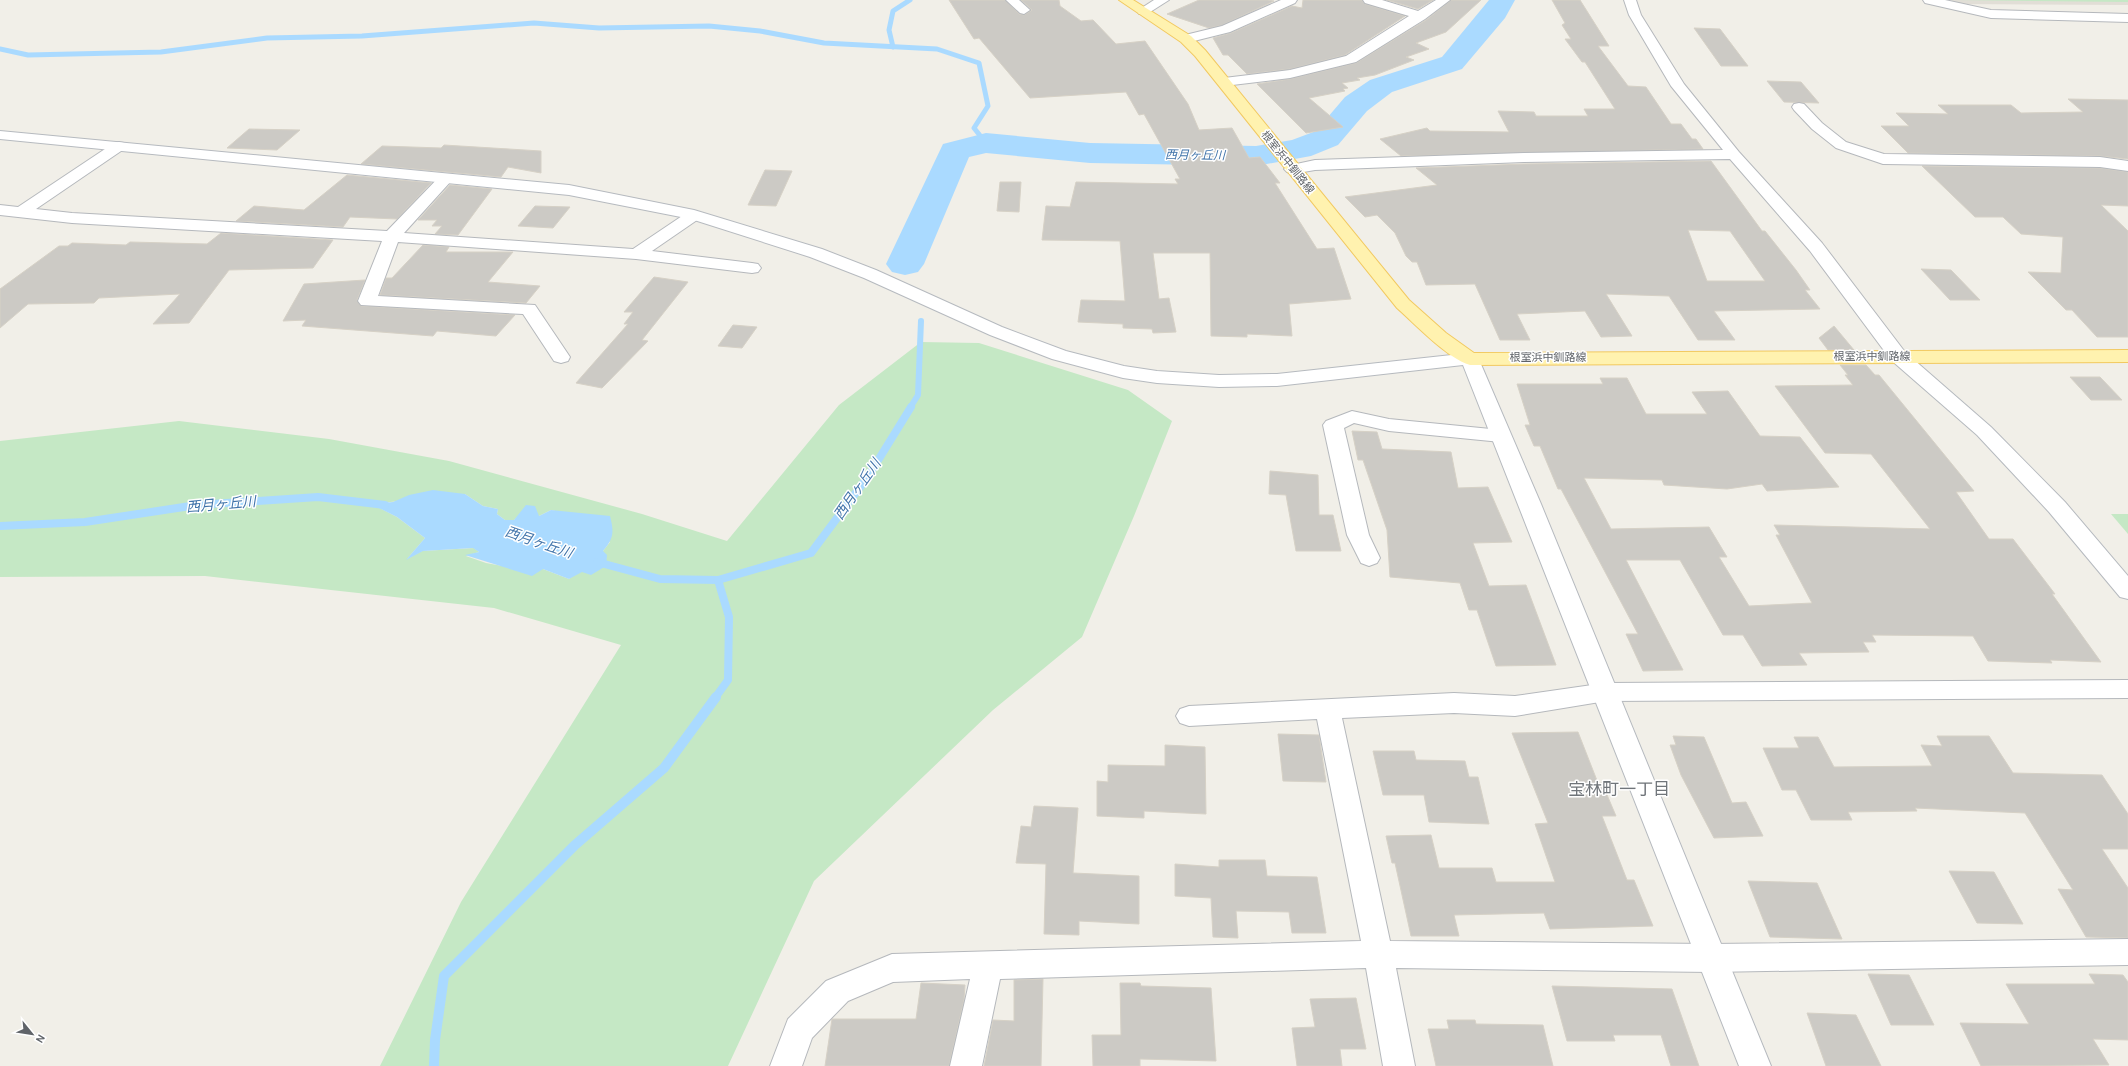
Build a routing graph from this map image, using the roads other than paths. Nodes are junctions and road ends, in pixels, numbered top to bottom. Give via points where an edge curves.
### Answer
1 (1012, 0) edge
2 (1126, 0) edge
3 (1162, 0) edge
4 (1291, 0) edge
5 (1369, 0) edge
6 (1444, 0) edge
7 (1630, 0) edge
8 (1929, 0) edge
9 (1024, 10) dead end
10 (1143, 10) junction
11 (1421, 16) junction
12 (2128, 18) edge
13 (1186, 39) junction
14 (1224, 82) junction
15 (1799, 107) dead end
16 (0, 135) edge
17 (119, 146) junction
18 (1734, 155) junction
19 (1284, 158) junction
20 (2128, 166) edge
21 (447, 177) junction
22 (0, 210) edge
23 (21, 212) junction
24 (694, 215) junction
25 (392, 236) junction
26 (636, 254) junction
27 (752, 268) dead end
28 (561, 356) dead end
29 (1898, 356) junction
30 (2128, 356) edge
31 (1470, 359) junction
32 (1501, 436) junction
33 (1369, 558) dead end
34 (2128, 591) edge
35 (2128, 689) edge
36 (1606, 692) junction
37 (1327, 708) junction
38 (1189, 716) dead end
39 (2128, 952) edge
40 (1378, 954) junction
41 (1711, 958) junction
42 (988, 965) junction
43 (786, 1066) edge
44 (966, 1066) edge
45 (1399, 1066) edge
46 (1755, 1066) edge

1 - 9 street
2 - 10 main road, 根室浜中釧路線
3 - 10 street
4 - 13 street via 1226,29
5 - 11 street
6 - 11 street
7 - 18 street via 1635,15 1678,86
8 - 12 street via 1991,14
10 - 13 main road, 根室浜中釧路線
11 - 14 street via 1351,59 1290,74
13 - 14 main road, 根室浜中釧路線
14 - 19 main road, 根室浜中釧路線
15 - 20 street via 1817,126 1841,145 1883,159 2100,162
16 - 17 street
17 - 21 street
17 - 23 street
18 - 19 street via 1600,154 1315,165
18 - 29 street via 1816,247
19 - 31 main road, 根室浜中釧路線 via 1403,304 1440,337
21 - 24 street via 569,190
21 - 25 street
22 - 23 street
23 - 25 street via 72,218
24 - 26 street
24 - 31 street via 816,253 870,274 996,331 1059,355 1123,372 1156,377 1277,380
25 - 26 street
25 - 28 street via 367,301 530,309
26 - 27 street
29 - 30 main road, 根室浜中釧路線
29 - 31 main road, 根室浜中釧路線
29 - 34 street via 1984,431 2057,507
31 - 32 street
32 - 33 street via 1389,425 1352,417 1333,425 1358,535
32 - 36 street
35 - 36 street
36 - 37 street via 1515,706 1454,703
36 - 41 street
37 - 38 street
37 - 40 street
39 - 41 street
40 - 41 street
40 - 42 street
40 - 45 street
41 - 46 street
42 - 43 street via 892,968 837,991 799,1029
42 - 44 street

